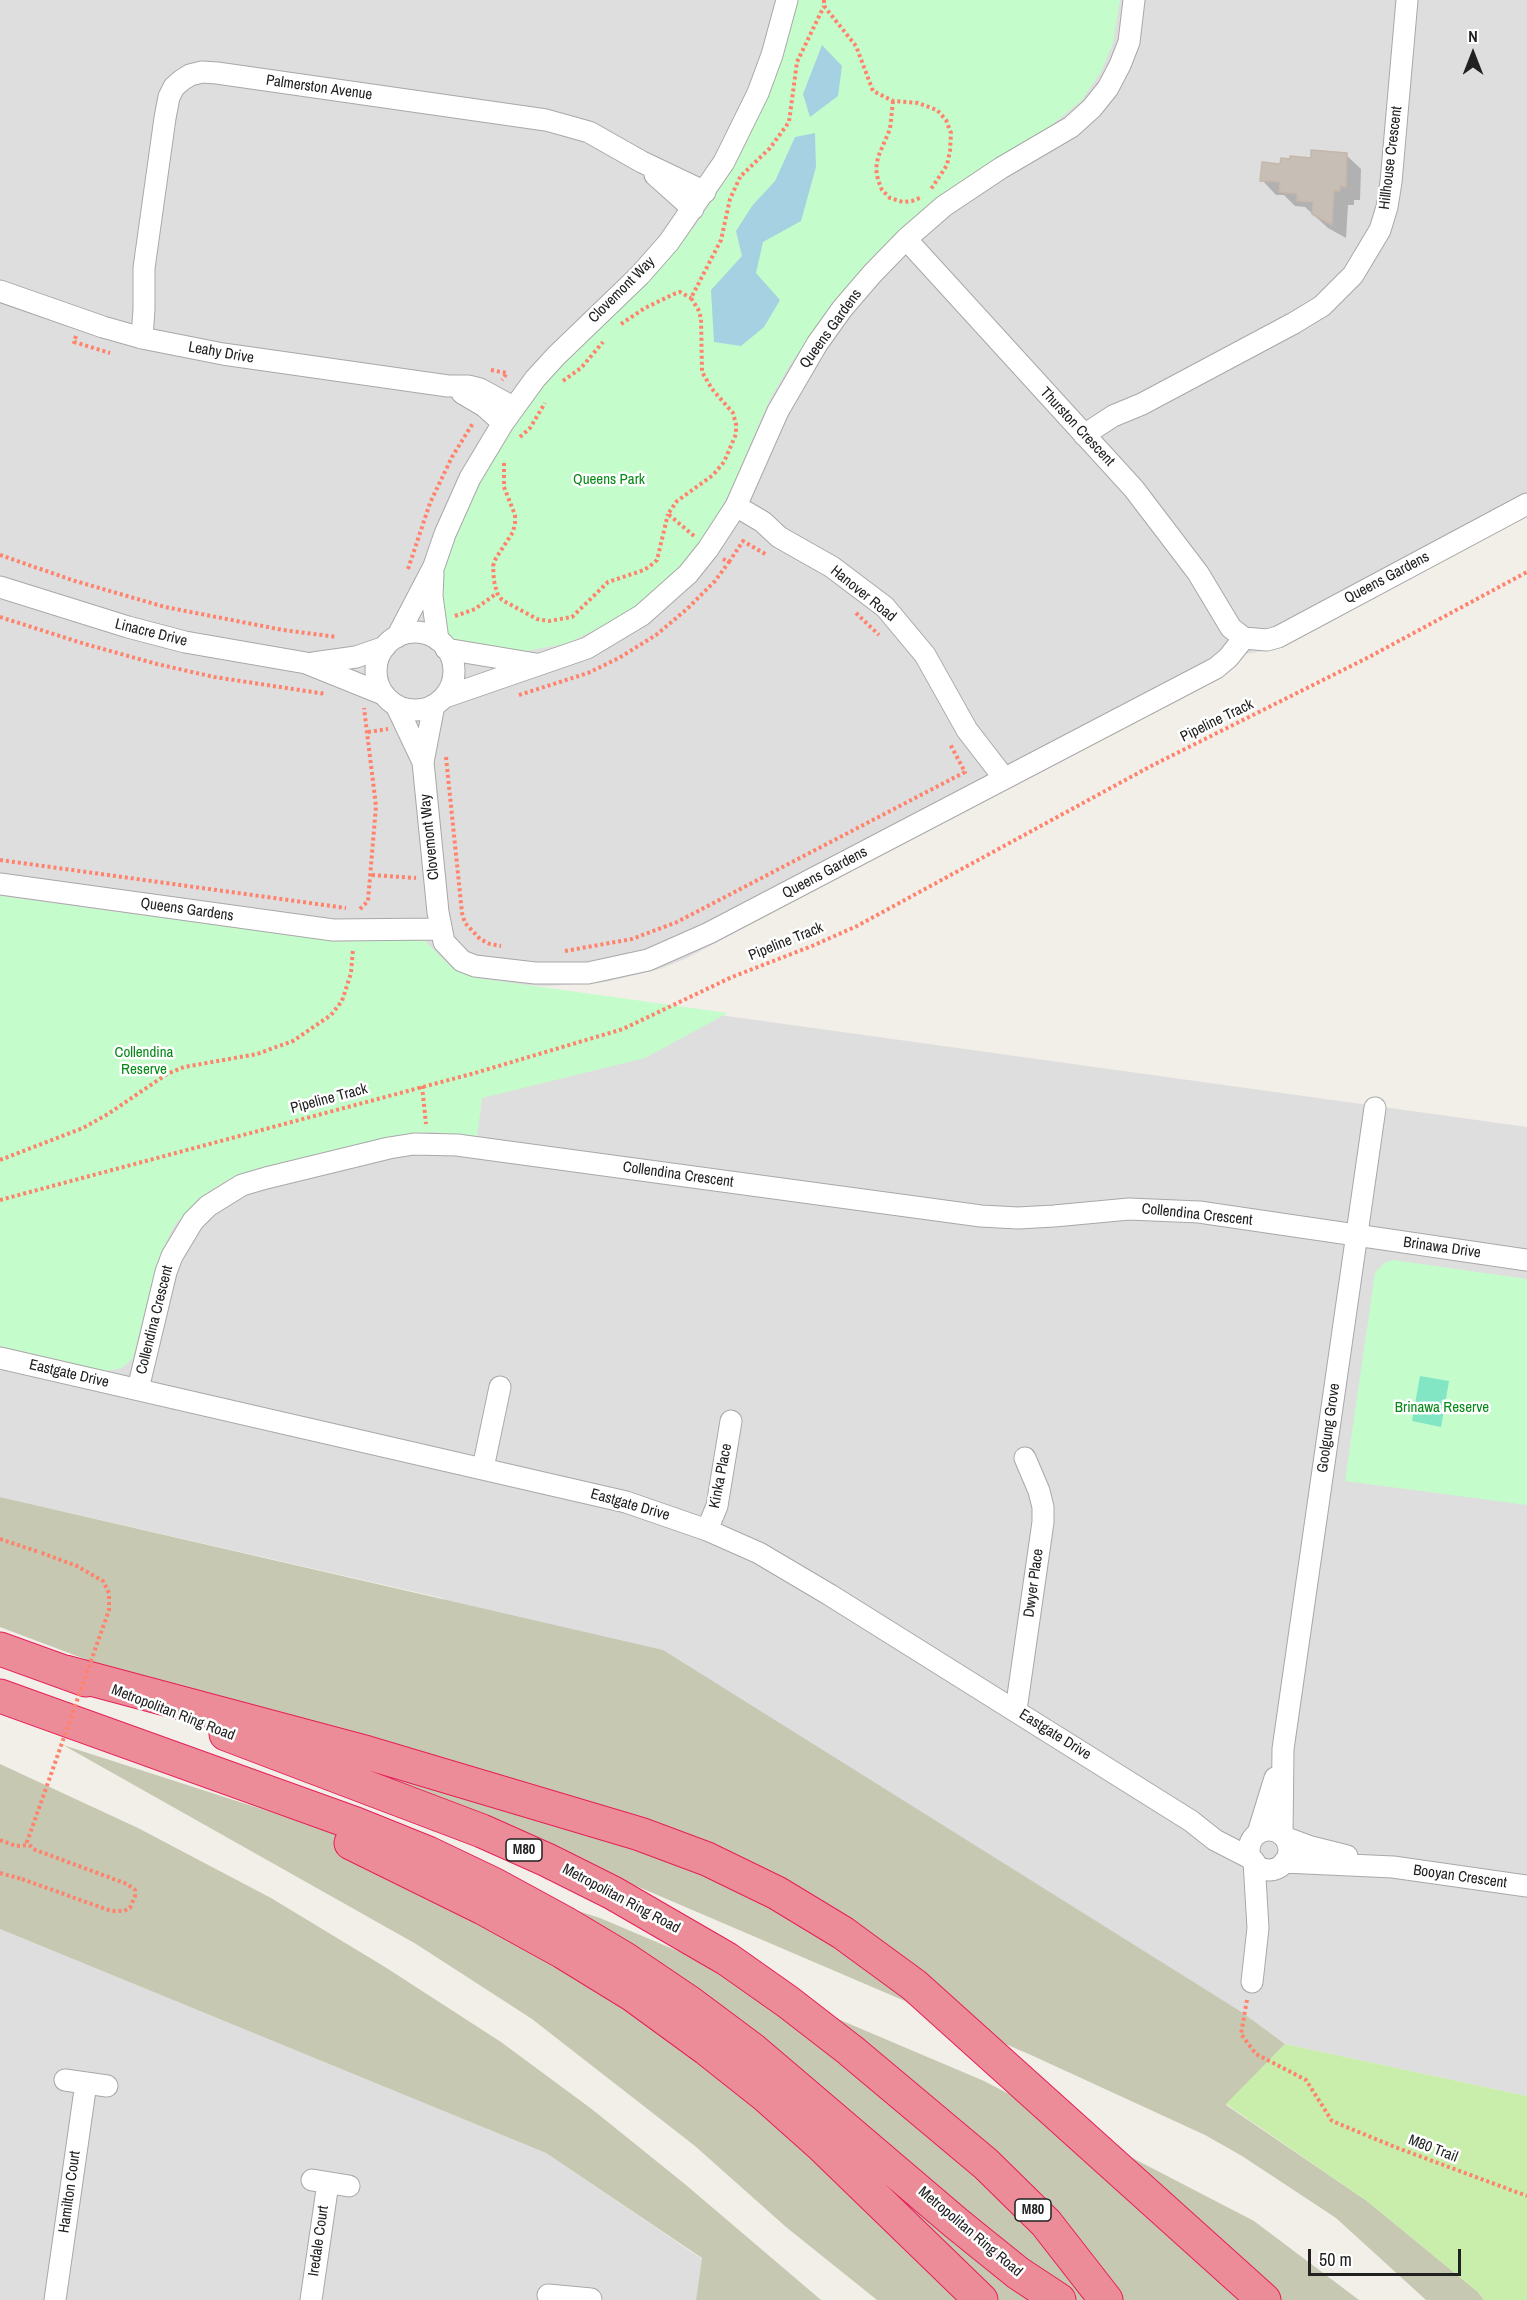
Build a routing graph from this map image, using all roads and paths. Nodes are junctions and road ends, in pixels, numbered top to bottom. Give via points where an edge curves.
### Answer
1 (787, 0) edge
2 (824, 0) edge
3 (1134, 0) edge
4 (1407, 0) edge
5 (824, 6) junction
6 (893, 101) junction
7 (724, 162) junction
8 (742, 175) junction
9 (937, 198) junction
10 (699, 200) junction
11 (906, 239) junction
12 (0, 291) edge
13 (691, 298) junction
14 (615, 330) dead end
15 (610, 335) dead end
16 (134, 336) junction
17 (559, 385) dead end
18 (549, 396) dead end
19 (508, 415) junction
20 (518, 439) dead end
21 (1090, 442) junction
22 (506, 453) dead end
23 (1527, 504) edge
24 (732, 512) junction
25 (668, 514) junction
26 (708, 549) junction
27 (0, 555) edge
28 (768, 556) dead end
29 (729, 562) junction
30 (434, 566) junction
31 (1527, 572) edge
32 (0, 587) edge
33 (850, 608) dead end
34 (0, 617) edge
35 (1238, 633) junction
36 (391, 642) junction
37 (886, 643) dead end
38 (442, 644) junction
39 (356, 657) junction
40 (306, 663) junction
41 (536, 664) junction
42 (352, 680) junction
43 (330, 695) dead end
44 (510, 697) dead end
45 (389, 699) junction
46 (439, 701) junction
47 (948, 741) dead end
48 (445, 749) dead end
49 (423, 762) junction
50 (996, 783) junction
51 (0, 860) edge
52 (0, 884) edge
53 (359, 909) junction
54 (439, 921) junction
55 (364, 930) junction
56 (502, 947) dead end
57 (561, 951) dead end
58 (422, 1086) junction
59 (1375, 1108) dead end
60 (428, 1143) junction
61 (0, 1160) edge
62 (0, 1200) edge
63 (1356, 1235) junction
64 (1527, 1260) edge
65 (0, 1358) edge
66 (500, 1387) dead end
67 (138, 1389) junction
68 (731, 1421) dead end
69 (1025, 1458) dead end
70 (483, 1468) junction
71 (707, 1530) junction
72 (0, 1539) edge
73 (0, 1649) edge
74 (65, 1672) junction
75 (0, 1696) edge
76 (1016, 1710) junction
77 (1283, 1749) junction
78 (190, 1765) junction
79 (1191, 1821) junction
80 (1257, 1834) junction
81 (1283, 1836) junction
82 (0, 1840) edge
83 (28, 1845) junction
84 (1253, 1860) junction
85 (1282, 1864) junction
86 (1393, 1867) junction
87 (0, 1873) edge
88 (1527, 1886) edge
89 (1258, 1928) junction
90 (1252, 1982) joint
91 (64, 2080) dead end
92 (86, 2083) junction
93 (107, 2086) dead end
94 (349, 2186) dead end
95 (1527, 2196) edge
96 (548, 2295) dead end
97 (576, 2299) edge
98 (55, 2300) edge
99 (311, 2300) edge
100 (981, 2300) edge
101 (1059, 2300) edge
102 (1106, 2300) edge
103 (1264, 2300) edge

1 - 7 street, Clovemont Way via 758,93
2 - 5 path
3 - 9 street, Queens Gardens via 1129,42 1108,88 1092,108 1071,127 1001,168
4 - 21 street, Hillhouse Crescent via 1391,182 1380,230 1353,275 1322,306 1142,404
5 - 6 path via 856,46 873,91
5 - 8 path via 797,62 789,122 770,148
6 - 9 path via 918,103 937,110 946,120 951,134 950,151
6 - 9 path via 890,129 876,169 882,190 903,202
7 - 8 path
7 - 10 street, Clovemont Way
8 - 13 path via 730,199 722,240
9 - 11 street, Queens Gardens
10 - 16 street, Palmerston Avenue via 589,132 546,120 202,72 182,80 169,97 144,268 132,304
10 - 19 street, Clovemont Way via 640,275 556,356
11 - 21 street, Thurston Crescent
11 - 24 street, Queens Gardens via 872,274 817,344 778,411
12 - 16 street, Leahy Drive
13 - 14 path via 680,292 674,294 645,308
13 - 25 path via 701,318 702,372 733,413 736,434 719,469 677,501
15 - 17 path via 581,368
16 - 19 street, Leahy Drive via 223,354 448,386
18 - 20 path via 530,428
19 - 30 street, Clovemont Way via 470,478
21 - 35 street, Thurston Crescent via 1167,531
22 - 25 path via 504,487 515,523 495,558 494,581 502,600 531,616 549,621 572,617 608,582 650,566 657,560
23 - 35 street, Queens Gardens via 1278,637 1260,640
24 - 26 street, Queens Gardens
24 - 50 street, Hanover Road via 763,522 779,537 832,567 885,607 925,655
25 - 26 path
26 - 29 path
26 - 41 street, Queens Gardens via 688,574 642,615 587,648
27 - 39 path via 176,609 320,636 357,636
28 - 29 path via 743,542
29 - 44 path via 687,609 619,658 560,684
30 - 36 street, Clovemont Way
30 - 38 street, Clovemont Way via 432,596
31 - 58 path, Pipeline Track via 1369,657 1151,766 857,926 732,977 623,1029
32 - 40 street, Linacre Drive via 185,642
33 - 37 path
34 - 43 path via 157,664
35 - 50 street, Queens Gardens via 1202,674
36 - 38 street via 418,633
36 - 39 street, Linacre Drive
36 - 45 street via 378,657 376,670 377,682
38 - 41 street, Queens Gardens
38 - 46 street via 452,660 454,673 451,685
39 - 40 street, Linacre Drive
40 - 42 street, Linacre Drive
41 - 46 street, Queens Gardens
42 - 45 street, Linacre Drive
42 - 53 path via 353,699 364,706 376,806 368,901
45 - 46 street via 408,710 421,710
45 - 49 street, Clovemont Way
46 - 49 street, Clovemont Way
47 - 57 path via 965,772 677,922 632,939
48 - 56 path via 462,913 465,923 480,939
49 - 54 street, Clovemont Way
50 - 54 street, Queens Gardens via 709,933 648,960 617,968 588,973 535,973 476,966 451,951 444,942
51 - 53 path
52 - 55 street, Queens Gardens via 333,930
53 - 55 path
54 - 55 street, Queens Gardens
55 - 61 path via 342,1001 316,1027 257,1054 184,1067 167,1074 83,1128
58 - 60 path
58 - 62 path, Pipeline Track
59 - 63 street, Goolgung Grove
60 - 63 street, Collendina Crescent via 945,1212 1018,1218 1164,1209
60 - 67 street, Collendina Crescent via 389,1148 266,1178 242,1185 208,1206 193,1221 172,1256
63 - 64 street, Brinawa Drive
63 - 77 street, Goolgung Grove
65 - 67 street, Eastgate Drive
66 - 70 street
67 - 70 street, Eastgate Drive
68 - 71 street, Kinka Place via 717,1506
69 - 76 street, Dwyer Place via 1039,1491 1043,1522
70 - 71 street, Eastgate Drive via 626,1502
71 - 76 street, Eastgate Drive via 759,1552
72 - 83 path, bridge via 77,1566 103,1581 109,1593 109,1610
73 - 74 highway, Metropolitan Ring Road / M80
74 - 102 highway, Metropolitan Ring Road / M80 via 482,1831 613,1893 727,1959 850,2050 986,2164 1046,2223
74 - 103 highway via 329,1742 602,1822 685,1850 768,1888 843,1933 922,1991
75 - 78 highway, Metropolitan Ring Road
76 - 79 street, Eastgate Drive
77 - 80 street, Goolgung Grove
77 - 81 street, Goolgung Grove
78 - 100 highway via 483,1908 633,1995 765,2095
78 - 101 highway, Metropolitan Ring Road via 428,1853 495,1885 625,1959 753,2050 964,2230
79 - 80 street, Eastgate Drive via 1224,1832
79 - 84 street, Eastgate Drive via 1215,1840
80 - 81 street via 1271,1830
80 - 84 street via 1250,1849
81 - 85 street via 1289,1852
81 - 86 street, Booyan Crescent
82 - 83 path via 16,1846
83 - 87 path, bridge via 127,1884 135,1890 130,1908 111,1911
84 - 85 street via 1269,1869
84 - 89 street
85 - 86 street, Booyan Crescent
85 - 89 street
86 - 88 street, Booyan Crescent
89 - 90 street
90 - 95 path, M80 Trail via 1241,2034 1257,2054 1306,2080 1332,2121
91 - 92 street
92 - 93 street
92 - 98 street, Hamilton Court
94 - 99 street, Iredale Court via 320,2182
96 - 97 street

